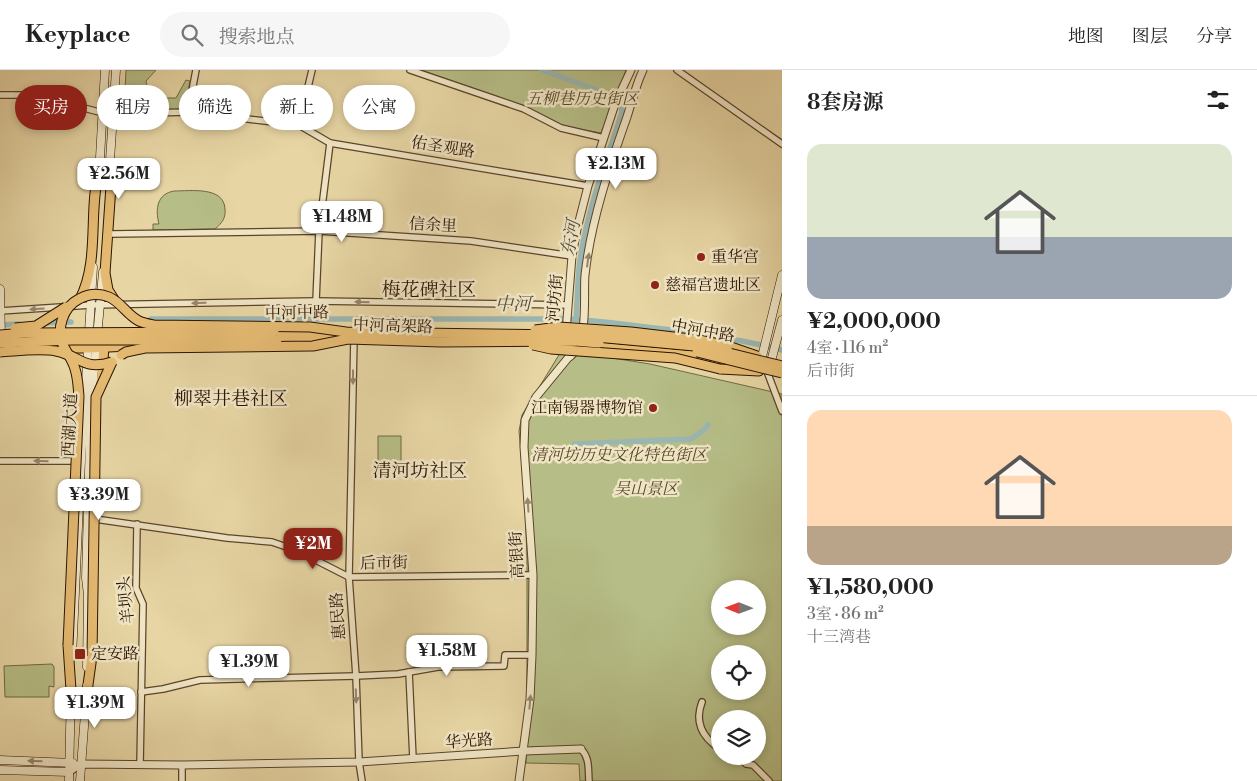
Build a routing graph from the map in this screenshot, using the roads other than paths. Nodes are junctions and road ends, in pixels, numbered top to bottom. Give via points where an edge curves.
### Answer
1 (105, 70) edge
2 (116, 70) edge
3 (196, 70) edge
4 (312, 70) edge
5 (410, 70) edge
6 (630, 70) edge
7 (643, 70) edge
8 (677, 70) edge
9 (104, 85) edge
10 (115, 85) edge
11 (193, 85) edge
12 (308, 85) edge
13 (0, 95) edge
14 (97, 111) edge
15 (102, 130) edge
16 (113, 130) edge
17 (307, 130) edge
18 (604, 138) junction
19 (330, 144) junction
20 (782, 144) edge
21 (100, 170) junction
22 (110, 170) junction
23 (588, 186) junction
24 (319, 231) junction
25 (111, 234) dead end
26 (572, 256) junction
27 (782, 275) edge
28 (0, 289) edge
29 (77, 300) junction
30 (115, 301) junction
31 (316, 301) junction
32 (91, 304) junction
33 (100, 304) junction
34 (568, 306) junction
35 (126, 311) junction
36 (1, 313) edge
37 (782, 320) edge
38 (566, 327) junction
39 (94, 328) junction
40 (583, 329) junction
41 (0, 331) edge
42 (350, 336) junction
43 (510, 338) junction
44 (566, 344) junction
45 (580, 346) junction
46 (96, 348) junction
47 (0, 349) edge
48 (768, 352) junction
49 (121, 354) junction
50 (69, 355) junction
51 (568, 358) junction
52 (112, 362) junction
53 (782, 364) edge
54 (764, 372) junction
55 (782, 375) edge
56 (782, 411) edge
57 (0, 461) edge
58 (86, 461) junction
59 (95, 519) dead end
60 (137, 524) junction
61 (533, 575) junction
62 (349, 577) junction
63 (532, 656) junction
64 (408, 672) junction
65 (356, 676) junction
66 (71, 690) junction
67 (87, 692) junction
68 (142, 692) junction
69 (702, 702) dead end
70 (711, 743) edge
71 (581, 749) joint
72 (524, 751) junction
73 (413, 759) junction
74 (0, 760) edge
75 (69, 762) junction
76 (359, 762) junction
77 (80, 764) junction
78 (140, 764) junction
79 (182, 765) junction
80 (753, 765) edge
81 (0, 770) edge
82 (69, 772) junction
83 (69, 781) edge
84 (80, 781) edge
85 (182, 781) edge
86 (362, 781) edge
87 (519, 781) edge
88 (589, 781) edge
89 (769, 781) edge

1 - 9 main road, 西湖大道
2 - 10 main road, 西湖大道
3 - 11 street
4 - 12 street
5 - 18 street via 524,109 561,128
6 - 18 street, 河坊街
40 -> 7 street, 河坊街 via 585,276 596,218
8 - 20 street
13 - 14 street, 佑圣观路 via 34,95
15 - 21 main road, 西湖大道
16 - 22 main road, 西湖大道
17 - 19 street, 佑圣观路
18 - 23 street, 河坊街
19 - 23 street, 佑圣观路
19 - 24 street
21 - 29 main road via 95,186 90,273 86,288
21 - 32 main road, 西湖大道
22 - 30 main road via 105,273 108,290
22 - 33 main road, 西湖大道
23 - 26 street, 河坊街
24 - 25 street, 信余里
24 - 26 street, 信余里 via 472,242
24 - 31 street
26 - 34 street, 河坊街
27 - 48 main road
28 - 36 main road
29 - 30 main road, bridge via 96,294
29 - 41 main road, bridge via 36,326
29 - 50 main road, bridge via 61,320 60,332
30 - 35 main road, bridge
31 -> 33 street, 中河中路
34 -> 31 street, 中河中路
32 - 33 street, 中河中路
32 -> 36 street, 中河中路
32 - 39 main road, 西湖大道
33 - 39 main road, 西湖大道
34 - 38 street, 河坊街
35 - 42 main road, bridge via 139,321 154,326 310,327
35 - 49 main road, bridge via 131,334
36 - 41 main road
37 - 48 main road
38 - 40 main road, 中河中路
38 - 42 main road, 中河中路
38 - 44 street, 河坊街
39 - 41 main road, 中河中路
39 - 42 main road, 中河中路
39 - 46 main road, 西湖大道
40 - 45 street, 河坊街
40 - 48 main road, 中河中路
41 - 42 main road, 中河高架路, bridge via 24,334
41 - 47 main road
42 - 43 main road, 中河高架路, bridge via 441,342
42 - 44 main road, 中河中路
42 - 46 main road, 中河中路
42 - 47 main road, 中河高架路, bridge via 72,340
42 - 49 main road, bridge via 314,346 145,348
42 -> 62 street, 惠民路
43 - 48 main road, bridge via 559,327 699,340
43 - 53 main road, 中河高架路, bridge via 574,335 705,347
43 - 54 main road, bridge via 551,348 675,358 720,369
43 - 55 main road, 中河高架路, bridge via 704,353
44 - 45 main road, 中河中路
44 - 51 street, 河坊街
45 - 51 street, 高银街
45 - 54 main road, 中河中路 via 705,357
46 - 47 main road, 中河中路
46 - 58 main road, 西湖大道
46 - 58 main road via 94,456
47 - 50 main road, bridge via 42,350
48 - 53 main road
48 - 54 main road
49 - 52 main road, bridge
50 - 52 main road, bridge via 89,365
50 - 66 main road, bridge via 76,370 79,396 68,645
61 -> 51 street, 高银街 via 525,420 536,397
52 - 67 main road, bridge via 96,397 92,656
54 - 55 main road
54 - 56 street
58 -> 57 street
58 - 66 main road, 西湖大道
58 - 67 main road
59 - 60 street, 后市街
60 - 62 street, 后市街 via 272,542 298,551
60 - 68 street, 羊坝头 via 136,588 143,604
61 - 62 street, 后市街
61 - 63 street, 高银街
62 - 65 street, 惠民路
63 - 64 street via 505,655 504,666 438,667
72 -> 63 street, 高银街
64 - 65 street
64 - 73 street
65 - 68 street via 200,680
65 -> 76 street, 惠民路
66 - 75 main road, 西湖大道
67 - 77 main road
68 - 78 street, 羊坝头
69 - 70 street via 699,723
71 - 72 street, 华光路
71 - 88 street via 588,759
72 - 73 street, 华光路
72 - 87 street, 高银街
73 - 76 street, 华光路
75 -> 74 main road
75 - 77 main road
75 - 82 main road, 西湖大道
76 - 79 street
76 - 86 street, 惠民路
77 - 78 street
77 - 82 street
77 - 84 main road
78 - 79 street
79 - 85 street
80 - 89 street
81 - 82 main road
82 - 83 main road, 西湖大道

